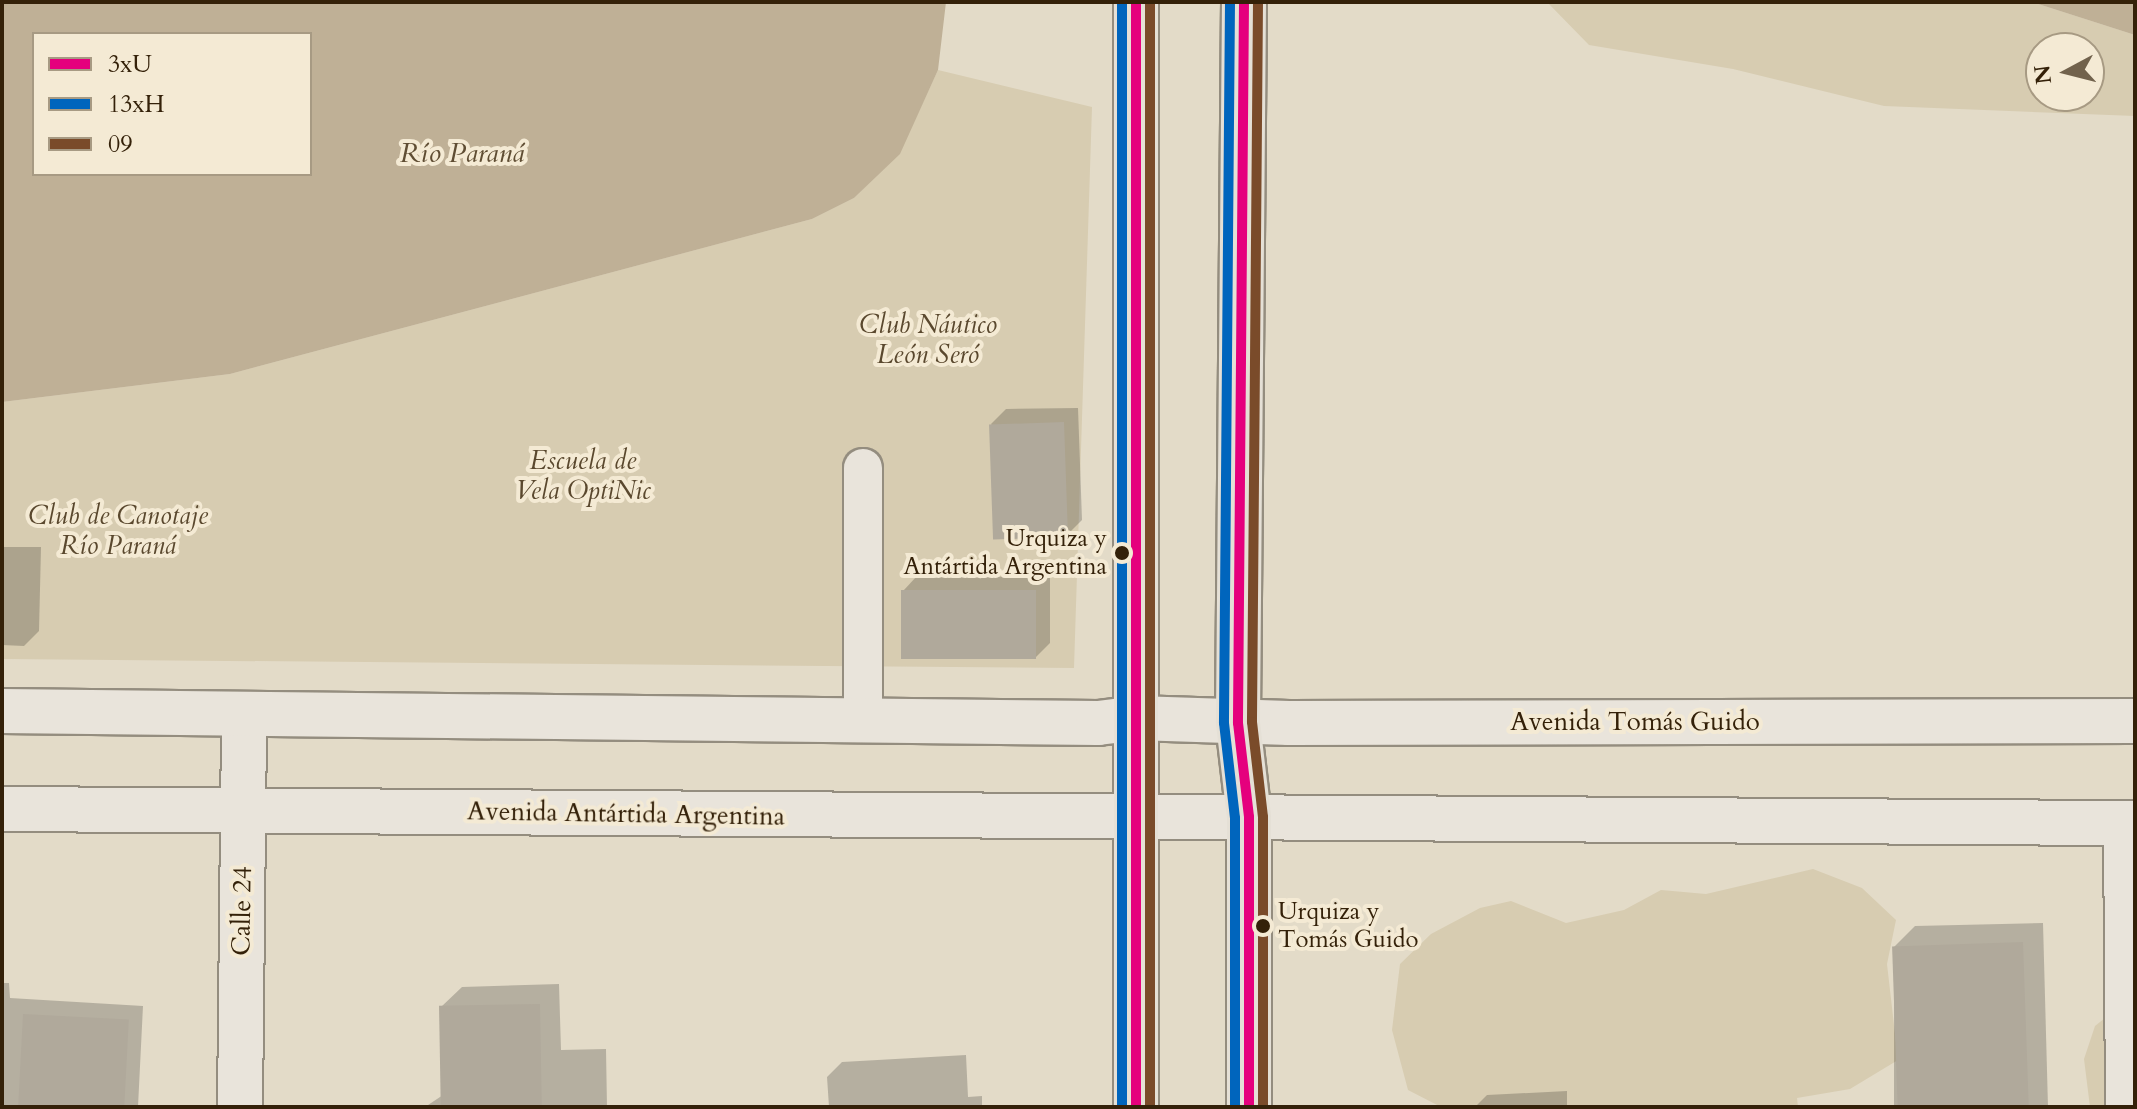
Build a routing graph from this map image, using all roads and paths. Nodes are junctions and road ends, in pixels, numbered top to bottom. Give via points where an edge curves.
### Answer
1 (1136, 2) edge
2 (1244, 2) edge
3 (863, 468) dead end
4 (2, 711) edge
5 (244, 715) junction
6 (1136, 718) junction
7 (863, 720) junction
8 (2135, 721) edge
9 (1238, 723) junction
10 (2, 809) edge
11 (243, 811) junction
12 (1136, 815) junction
13 (1249, 817) junction
14 (2130, 823) edge
15 (240, 1107) edge
16 (1136, 1107) edge
17 (1249, 1107) edge
18 (2128, 1107) edge

1 - 6 main road
2 - 9 main road
3 - 7 lane
4 - 5 main road
5 - 7 main road
5 - 11 main road, Calle 24
6 - 7 main road via 1098,723
6 - 9 main road, Avenida Tomás Guido
6 - 12 main road
8 - 9 main road, Avenida Tomás Guido
9 - 13 main road
10 - 11 main road, Avenida Antártida Argentina
11 - 12 main road, Avenida Antártida Argentina via 1093,820
11 - 15 main road, Calle 24
12 - 13 main road, Avenida Antártida Argentina
12 - 16 main road
13 - 14 main road
13 - 17 main road
14 - 18 main road

